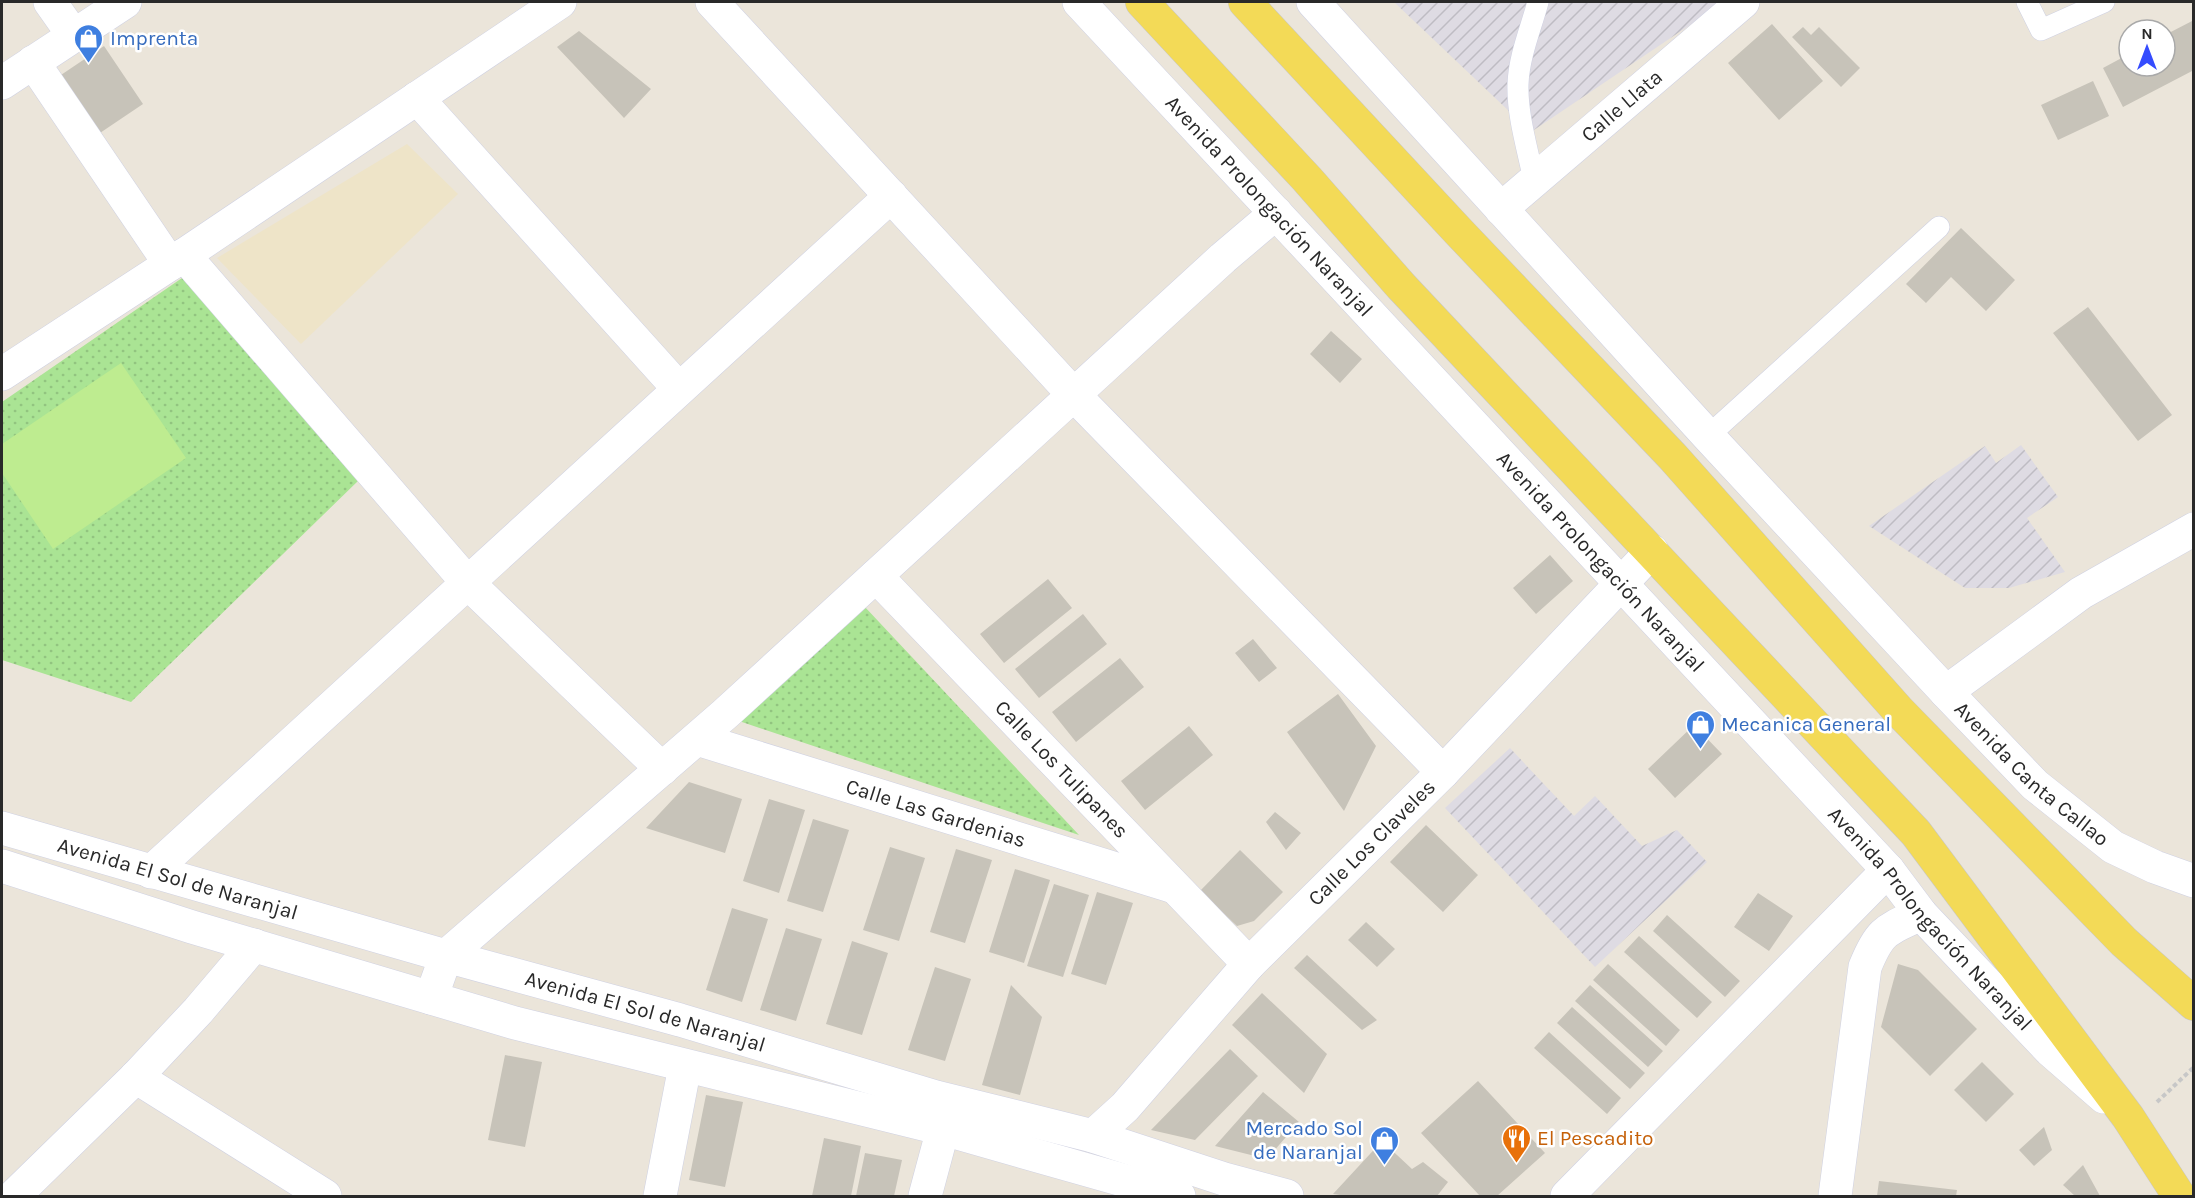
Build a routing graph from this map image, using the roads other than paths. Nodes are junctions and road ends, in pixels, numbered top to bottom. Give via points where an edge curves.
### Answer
1 (50, 2) edge
2 (125, 2) edge
3 (560, 2) edge
4 (712, 2) edge
5 (1079, 2) edge
6 (1142, 2) edge
7 (1245, 2) edge
8 (1313, 2) edge
9 (1538, 2) edge
10 (1743, 2) edge
11 (2026, 2) edge
12 (2104, 2) edge
13 (74, 36) junction
14 (33, 62) junction
15 (2, 83) edge
16 (417, 98) junction
17 (1534, 181) junction
18 (891, 196) junction
19 (1501, 209) junction
20 (1275, 213) junction
21 (1938, 227) dead end
22 (177, 259) junction
23 (2, 374) edge
24 (679, 389) junction
25 (1073, 394) junction
26 (1708, 436) junction
27 (2190, 536) edge
28 (1652, 551) junction
29 (876, 576) junction
30 (467, 582) junction
31 (1622, 582) junction
32 (1946, 692) junction
33 (697, 739) junction
34 (662, 770) junction
35 (1443, 772) junction
36 (2, 828) edge
37 (2, 866) edge
38 (1888, 870) junction
39 (151, 872) junction
40 (2193, 881) edge
41 (1175, 887) junction
42 (1921, 914) junction
43 (254, 945) junction
44 (446, 957) junction
45 (1249, 964) junction
46 (431, 998) junction
47 (2193, 1004) edge
48 (685, 1065) junction
49 (136, 1077) junction
50 (2130, 1121) junction
51 (943, 1129) junction
52 (1093, 1136) junction
53 (14, 1197) edge
54 (325, 1197) edge
55 (660, 1197) edge
56 (925, 1197) edge
57 (1179, 1197) edge
58 (1287, 1197) edge
59 (1567, 1197) edge
60 (1835, 1197) edge
61 (2180, 1197) edge

1 - 13 street
2 - 13 street
3 - 16 street
4 - 18 street
5 - 20 street, Avenida Prolongación Naranjal
6 - 28 main road, Avenida Prolongación Naranjal via 1401,286
7 - 47 main road via 1673,457 1898,710 2124,942
8 - 19 street
9 - 17 lane via 1520,63 1518,84
10 - 17 street, Calle Llata
11 - 12 lane via 2041,30
13 - 14 street
14 - 15 street
14 - 22 street
16 - 22 street
16 - 24 street
17 - 19 street, Calle Llata
18 - 24 street
18 - 25 street
19 - 26 street
20 - 25 street
20 - 31 street, Avenida Prolongación Naranjal
21 - 26 lane
22 - 23 street
22 - 30 street
24 - 30 street
25 - 29 street
25 - 35 street
26 - 32 street
27 - 32 street, Avenida Canta Callao via 2081,593
28 - 31 street, Calle Los Claveles
28 - 50 main road, Avenida Prolongación Naranjal via 1916,833
29 - 33 street
29 - 41 street, Calle Los Tulipanes
30 - 34 street
30 - 39 street
31 - 35 street, Calle Los Claveles
31 - 38 street, Avenida Prolongación Naranjal
32 - 40 street, Avenida Canta Callao via 2035,785 2113,848
33 - 34 street
33 - 41 street, Calle Las Gardenias
34 - 44 street
35 - 45 street, Calle Los Claveles
36 - 39 street, Avenida El Sol de Naranjal
37 - 43 street, Avenida El Sol de Naranjal
38 - 42 street, Avenida Prolongación Naranjal
38 - 59 street
39 - 44 street, Avenida El Sol de Naranjal
41 - 45 street, Calle Los Tulipanes
42 - 50 street, Avenida Prolongación Naranjal via 2050,1050
42 - 60 street via 1886,930 1865,967
43 - 46 street, Avenida El Sol de Naranjal
43 - 49 street
44 - 46 street
44 - 52 street, Avenida El Sol de Naranjal via 680,1020 936,1097
45 - 52 street, Calle Los Claveles via 1125,1107
46 - 48 street, Avenida El Sol de Naranjal
48 - 51 street, Avenida El Sol de Naranjal
48 - 55 street
49 - 53 street
49 - 54 street
50 - 61 main road, Avenida Prolongación Naranjal
51 - 56 street
51 - 57 street, Avenida El Sol de Naranjal
52 - 58 street, Avenida El Sol de Naranjal

